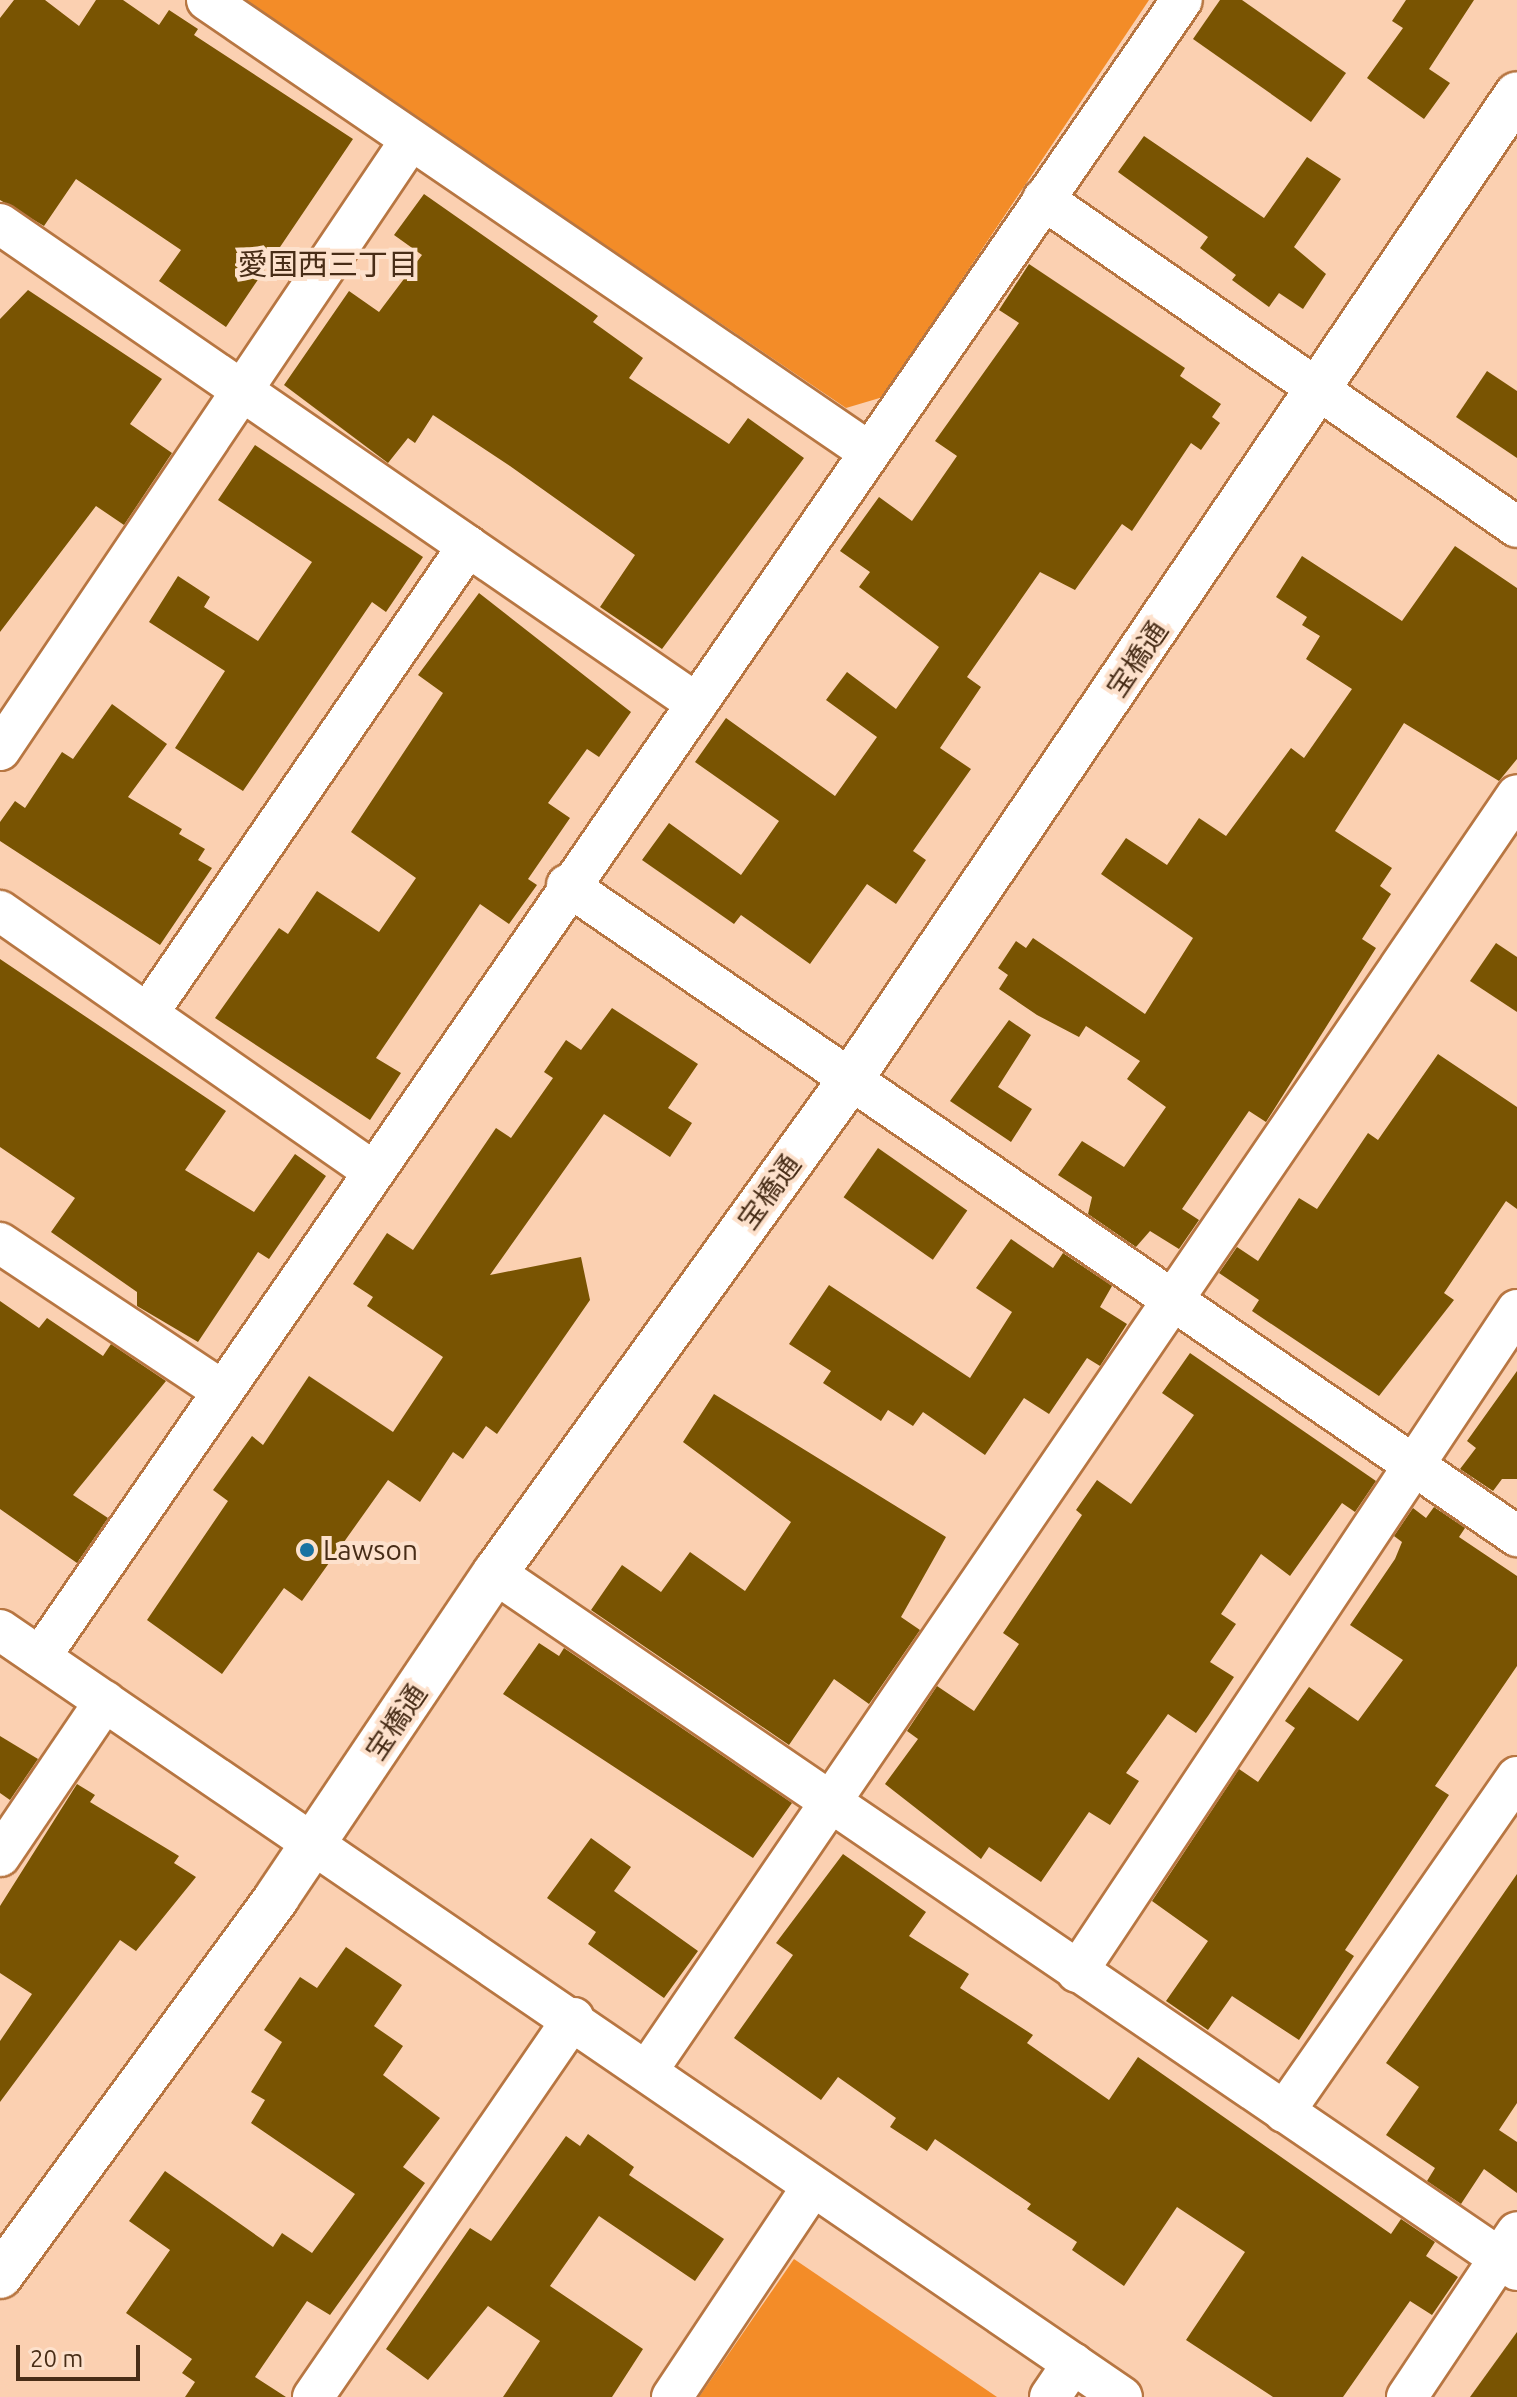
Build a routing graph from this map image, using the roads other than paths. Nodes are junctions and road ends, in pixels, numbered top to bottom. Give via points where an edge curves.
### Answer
1 (207, 0) edge
2 (1182, 0) edge
3 (1517, 94) edge
4 (410, 141) junction
5 (1043, 199) junction
6 (1, 227) edge
7 (1316, 390) junction
8 (245, 393) junction
9 (869, 452) junction
10 (1517, 527) edge
11 (468, 546) junction
12 (697, 704) junction
13 (0, 750) edge
14 (1517, 795) edge
15 (567, 885) junction
16 (0, 911) edge
17 (148, 1013) junction
18 (850, 1080) junction
19 (371, 1170) junction
20 (0, 1243) edge
21 (1173, 1301) junction
22 (1517, 1310) edge
23 (221, 1390) junction
24 (1412, 1464) junction
25 (1517, 1536) edge
26 (495, 1573) junction
27 (0, 1630) edge
28 (40, 1657) junction
29 (105, 1701) junction
30 (1517, 1777) edge
31 (834, 1799) junction
32 (317, 1841) junction
33 (0, 1856) edge
34 (1077, 1972) junction
35 (573, 2018) junction
36 (647, 2071) junction
37 (1284, 2112) junction
38 (812, 2187) junction
39 (1511, 2253) edge
40 (0, 2276) edge
41 (1073, 2363) junction
42 (313, 2397) edge
43 (672, 2397) edge
44 (1050, 2397) edge
45 (1122, 2397) edge
46 (1407, 2397) edge

1 - 4 street
2 - 5 street
3 - 7 street, 宝橋通
4 - 8 street
4 - 9 street
5 - 7 street
5 - 9 street
6 - 8 street
7 - 10 street
7 - 18 street, 宝橋通
8 - 11 street
8 - 13 street
9 - 12 street
11 - 12 street
11 - 17 street
12 - 15 street
14 - 21 street
15 - 18 street
15 - 19 street
16 - 17 street
17 - 19 street
18 - 21 street
18 - 26 street, 宝橋通
19 - 23 street
20 - 23 street
21 - 24 street
21 - 31 street
22 - 24 street
23 - 28 street
24 - 25 street
24 - 34 street
26 - 31 street
26 - 32 street, 宝橋通
27 - 28 street
28 - 29 street
29 - 32 street
29 - 33 street
30 - 37 street
31 - 34 street
31 - 36 street
32 - 35 street
32 - 40 street, 宝橋通
34 - 37 street
35 - 36 street
35 - 42 street
36 - 38 street
37 - 39 street
38 - 41 street
38 - 43 street
39 - 46 street
41 - 44 street
41 - 45 street

